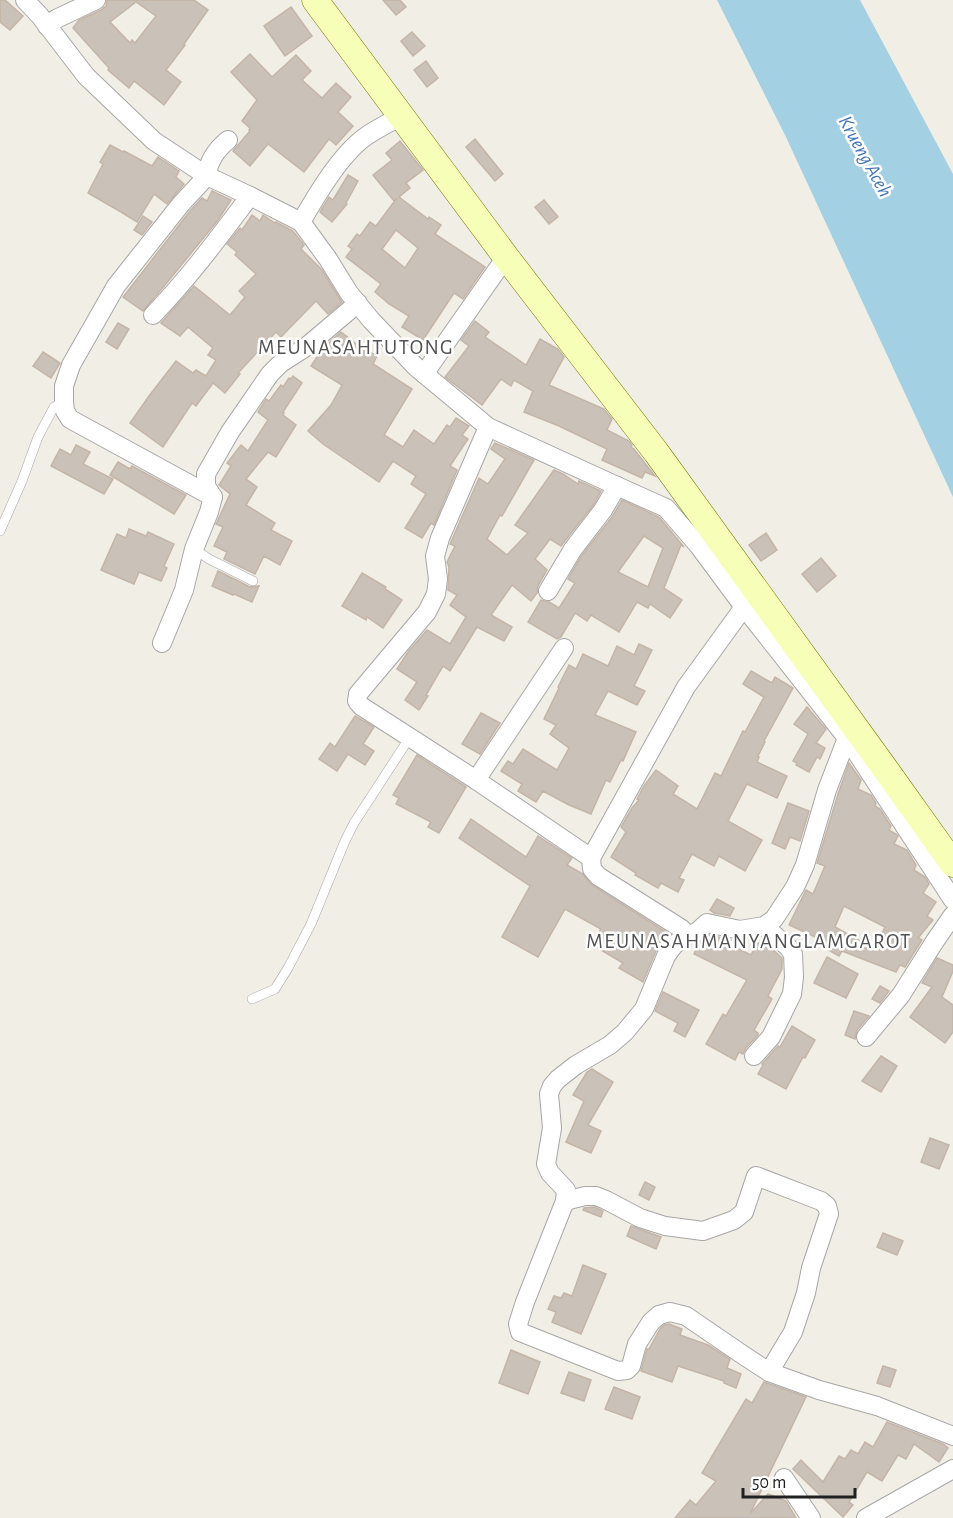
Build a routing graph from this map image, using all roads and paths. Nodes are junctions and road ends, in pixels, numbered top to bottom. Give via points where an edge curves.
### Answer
1 (25, 0) edge
2 (96, 0) edge
3 (315, 0) edge
4 (47, 26) junction
5 (401, 116) junction
6 (228, 140) dead end
7 (207, 176) junction
8 (250, 196) junction
9 (300, 222) junction
10 (507, 257) junction
11 (358, 303) junction
12 (153, 315) dead end
13 (424, 374) junction
14 (64, 402) junction
15 (489, 427) junction
16 (617, 486) junction
17 (213, 497) junction
18 (0, 531) edge
19 (194, 549) junction
20 (253, 581) dead end
21 (548, 591) dead end
22 (744, 607) junction
23 (162, 643) dead end
24 (564, 648) dead end
25 (410, 737) junction
26 (847, 738) junction
27 (476, 780) junction
28 (591, 858) junction
29 (953, 864) edge
30 (953, 900) edge
31 (953, 915) edge
32 (764, 926) junction
33 (682, 929) dead end
34 (252, 999) dead end
35 (866, 1037) dead end
36 (754, 1056) dead end
37 (565, 1201) junction
38 (769, 1372) junction
39 (953, 1436) edge
40 (953, 1469) edge
41 (784, 1478) dead end
42 (879, 1515) edge
43 (812, 1518) edge

1 - 4 street
2 - 4 street
3 - 5 street
4 - 7 street via 86,76 154,141
5 - 9 street via 351,149
5 - 10 street
6 - 7 street via 213,156
7 - 8 street
7 - 14 street via 116,286 71,365
8 - 9 street
8 - 12 street
9 - 11 street
10 - 13 street
10 - 29 street via 656,452
11 - 13 street
11 - 17 street via 270,374 206,474 206,486
13 - 15 street
14 - 17 street via 70,419
14 - 18 lane via 54,407 38,437
15 - 16 street
15 - 25 street via 440,538 435,556 436,594 427,612 357,696 361,706
16 - 21 street
16 - 22 street via 666,508
17 - 19 street
19 - 20 lane
19 - 23 street via 184,590
22 - 26 street
22 - 28 street via 686,687
24 - 27 street
25 - 27 street
25 - 34 lane via 354,823 288,968 275,989
26 - 30 street
26 - 32 street via 795,887 774,919
27 - 28 street
28 - 33 street via 592,869 598,876
31 - 35 street via 901,995
32 - 36 street via 793,954 794,977 792,994 771,1037
32 - 37 street via 740,930 707,923 687,935 666,956 644,1009 625,1032 552,1086 552,1128 546,1164 566,1190
37 - 38 street via 518,1324 520,1332 623,1371 631,1366 651,1322 659,1314 670,1312 686,1316
37 - 38 street via 596,1196 640,1218 703,1231 734,1220 744,1212 756,1176 827,1206 829,1214 793,1332
38 - 39 street via 877,1406
40 - 42 street
41 - 43 street

